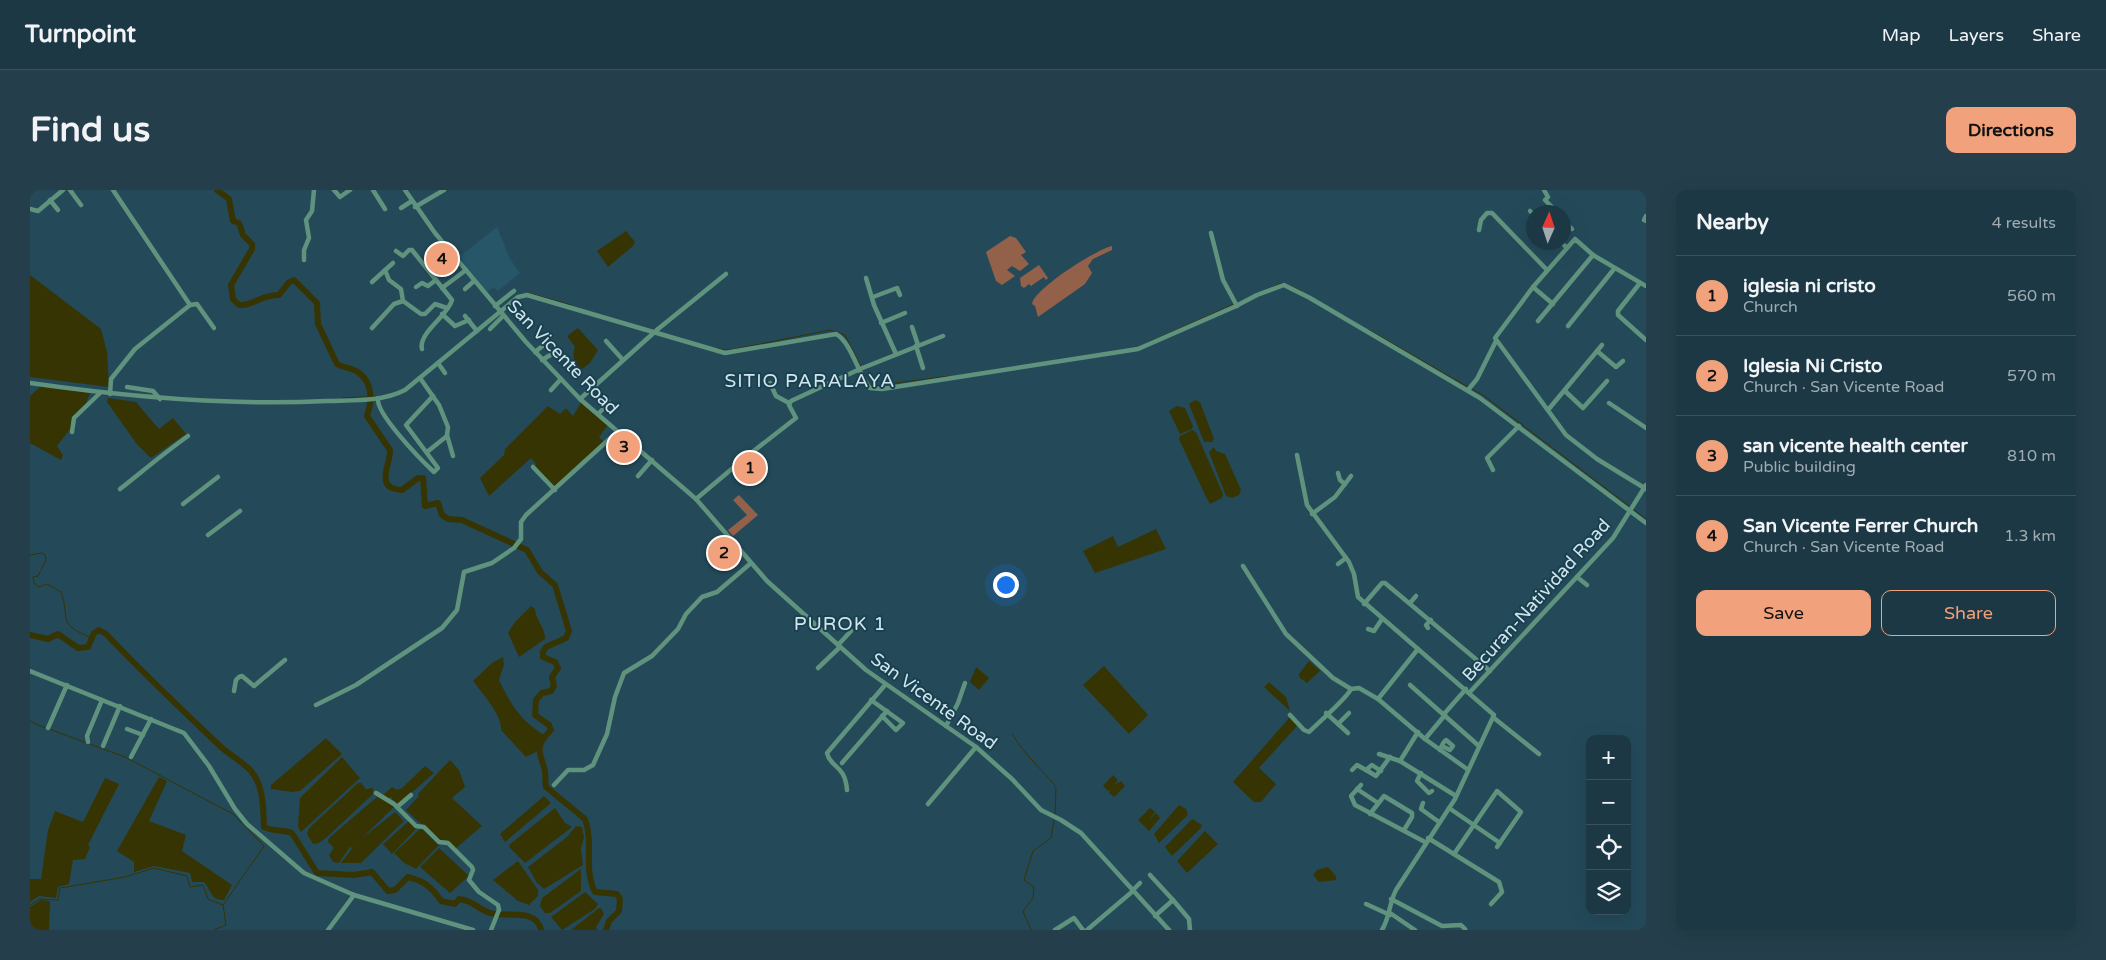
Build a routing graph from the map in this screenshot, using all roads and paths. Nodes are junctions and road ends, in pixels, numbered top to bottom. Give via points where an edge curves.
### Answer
1 (63, 190) edge
2 (70, 190) edge
3 (113, 190) edge
4 (314, 190) edge
5 (334, 190) edge
6 (350, 190) edge
7 (373, 190) edge
8 (405, 190) edge
9 (444, 190) edge
10 (1544, 190) edge
11 (50, 200) junction
12 (412, 201) junction
13 (81, 205) dead end
14 (1550, 205) edge
15 (415, 207) junction
16 (402, 208) dead end
17 (30, 209) edge
18 (385, 209) dead end
19 (58, 210) dead end
20 (1646, 216) edge
21 (1646, 221) edge
22 (1479, 230) dead end
23 (1211, 233) dead end
24 (1571, 243) edge
25 (1565, 250) edge
26 (396, 251) dead end
27 (1593, 255) junction
28 (304, 260) dead end
29 (393, 263) dead end
30 (1614, 269) junction
31 (385, 270) junction
32 (466, 270) junction
33 (1547, 270) junction
34 (726, 274) dead end
35 (866, 278) dead end
36 (436, 280) junction
37 (474, 281) junction
38 (372, 282) dead end
39 (1644, 285) edge
40 (416, 287) dead end
41 (1533, 287) junction
42 (442, 288) junction
43 (465, 289) dead end
44 (514, 291) dead end
45 (486, 294) junction
46 (900, 295) dead end
47 (873, 297) junction
48 (480, 299) dead end
49 (403, 301) junction
50 (1236, 304) junction
51 (1552, 304) junction
52 (190, 305) junction
53 (495, 306) junction
54 (447, 308) junction
55 (905, 313) dead end
56 (442, 314) junction
57 (502, 314) junction
58 (465, 316) dead end
59 (468, 320) junction
60 (1538, 321) dead end
61 (881, 323) junction
62 (1568, 326) dead end
63 (912, 327) dead end
64 (214, 328) dead end
65 (372, 328) dead end
66 (490, 329) dead end
67 (477, 331) junction
68 (654, 333) junction
69 (943, 336) dead end
70 (1646, 340) edge
71 (606, 341) dead end
72 (1496, 341) junction
73 (545, 344) dead end
74 (1602, 345) dead end
75 (917, 346) junction
76 (422, 349) dead end
77 (1597, 351) junction
78 (535, 352) junction
79 (552, 354) dead end
80 (896, 354) junction
81 (542, 360) junction
82 (623, 360) junction
83 (1623, 361) dead end
84 (438, 363) junction
85 (923, 368) dead end
86 (858, 369) junction
87 (445, 373) dead end
88 (420, 378) junction
89 (561, 379) junction
90 (1607, 381) dead end
91 (30, 383) edge
92 (770, 383) dead end
93 (127, 387) dead end
94 (551, 390) dead end
95 (1468, 390) junction
96 (1565, 391) junction
97 (110, 392) junction
98 (100, 393) junction
99 (157, 396) junction
100 (433, 396) junction
101 (374, 398) junction
102 (607, 398) dead end
103 (580, 399) junction
104 (789, 403) junction
105 (1610, 403) dead end
106 (1548, 410) junction
107 (598, 414) junction
108 (406, 425) junction
109 (1519, 426) junction
110 (1646, 428) edge
111 (396, 429) junction
112 (72, 432) dead end
113 (617, 432) junction
114 (188, 436) dead end
115 (447, 436) junction
116 (427, 452) junction
117 (1297, 455) dead end
118 (453, 456) dead end
119 (652, 460) junction
120 (533, 467) dead end
121 (1493, 470) dead end
122 (1338, 473) dead end
123 (638, 476) dead end
124 (1351, 476) dead end
125 (218, 477) dead end
126 (1345, 484) junction
127 (1645, 487) edge
128 (120, 489) dead end
129 (555, 490) junction
130 (696, 499) junction
131 (183, 504) dead end
132 (1631, 509) junction
133 (240, 512) dead end
134 (1312, 514) junction
135 (1646, 523) edge
136 (208, 535) dead end
137 (1346, 558) junction
138 (751, 563) junction
139 (1338, 564) dead end
140 (1243, 566) dead end
141 (1577, 576) junction
142 (1588, 585) dead end
143 (1416, 596) dead end
144 (1410, 603) junction
145 (1364, 604) junction
146 (1382, 619) junction
147 (1421, 619) dead end
148 (1428, 624) junction
149 (1368, 629) dead end
150 (851, 631) dead end
151 (839, 646) junction
152 (1418, 649) junction
153 (285, 660) dead end
154 (818, 668) dead end
155 (1490, 670) junction
156 (30, 671) edge
157 (965, 683) dead end
158 (67, 685) junction
159 (884, 685) junction
160 (1410, 685) dead end
161 (1351, 690) junction
162 (234, 691) dead end
163 (1468, 691) junction
164 (102, 700) junction
165 (871, 700) junction
166 (1378, 700) junction
167 (316, 705) dead end
168 (120, 706) junction
169 (887, 711) junction
170 (1326, 713) junction
171 (1349, 713) dead end
172 (1444, 714) junction
173 (1290, 715) dead end
174 (882, 716) junction
175 (1494, 718) junction
176 (151, 719) junction
177 (1338, 724) junction
178 (946, 726) junction
179 (48, 728) dead end
180 (127, 729) dead end
181 (1418, 732) junction
182 (1348, 733) dead end
183 (143, 735) junction
184 (1425, 739) junction
185 (88, 742) dead end
186 (103, 746) dead end
187 (1480, 746) junction
188 (976, 747) junction
189 (1379, 754) dead end
190 (1540, 754) dead end
191 (131, 757) dead end
192 (1390, 757) junction
193 (1400, 761) junction
194 (842, 764) dead end
195 (1467, 769) junction
196 (1352, 770) dead end
197 (1366, 770) junction
198 (1381, 771) junction
199 (1421, 773) junction
200 (554, 785) dead end
201 (847, 790) dead end
202 (1432, 791) dead end
203 (376, 794) dead end
204 (411, 796) dead end
205 (1456, 796) junction
206 (1378, 803) junction
207 (1423, 803) dead end
208 (928, 804) dead end
209 (397, 807) junction
210 (1449, 808) junction
211 (1370, 814) junction
212 (1439, 822) junction
213 (1473, 825) junction
214 (1404, 830) junction
215 (1426, 840) junction
216 (1454, 854) junction
217 (1150, 875) dead end
218 (1140, 884) dead end
219 (1133, 891) junction
220 (354, 895) junction
221 (1392, 899) junction
222 (1173, 900) junction
223 (1366, 904) dead end
224 (1491, 904) dead end
225 (1390, 914) junction
226 (1155, 916) junction
227 (1064, 924) junction
228 (457, 928) edge
229 (1465, 928) dead end
230 (328, 930) edge
231 (473, 930) edge
232 (491, 930) edge
233 (1055, 930) edge
234 (1068, 930) edge
235 (1083, 930) edge
236 (1088, 930) edge
237 (1169, 930) edge
238 (1190, 930) edge
239 (1382, 930) edge
240 (1414, 930) edge

1 - 11 street
2 - 13 street
3 - 52 street
4 - 28 street via 312,211 306,220 309,238
5 - 6 street via 340,197
7 - 18 street
8 - 12 street, San Vicente Road
9 - 15 street
10 - 14 street via 1548,197 1545,200
11 - 17 street via 38,211
11 - 19 street
12 - 15 street, San Vicente Road
12 - 16 street
15 - 32 street, San Vicente Road
20 - 21 street
22 - 33 street via 1483,216 1492,213
23 - 50 street via 1223,280
24 - 27 street via 1574,239
25 - 33 street
26 - 36 street via 403,256 412,250
27 - 30 street
27 - 51 street
29 - 31 street
30 - 39 street
30 - 62 street
31 - 38 street
31 - 49 street via 390,280 401,289
32 - 37 street, San Vicente Road
32 - 42 street
33 - 41 street
34 - 68 street
35 - 47 street
36 - 40 street via 427,286 422,282
36 - 42 street
37 - 43 street
37 - 45 street, San Vicente Road
39 - 70 street via 1618,315
41 - 51 street
41 - 72 street via 1498,333
42 - 54 street via 452,300
44 - 53 street
45 - 48 street
45 - 53 street, San Vicente Road
46 - 47 street via 897,288
47 - 61 street
49 - 54 street via 422,314 434,304
49 - 65 street via 394,304
50 - 86 street via 1131,351 882,389 870,388
50 - 95 street via 1287,286
51 - 60 street
52 - 64 street via 197,304
52 - 97 street via 135,349 111,379
53 - 57 street, San Vicente Road
54 - 56 street
55 - 61 street
56 - 59 street via 455,326
56 - 76 street via 426,334
57 - 66 street
57 - 67 street
57 - 68 street via 518,297 530,296
57 - 78 street, San Vicente Road
58 - 59 street
59 - 67 street
61 - 80 street
63 - 75 street
67 - 84 street
68 - 82 street
68 - 86 street via 724,353 836,334 844,340
69 - 75 street
71 - 82 street
72 - 95 street
72 - 106 street
73 - 78 street
74 - 77 street
75 - 80 street
75 - 85 street
77 - 83 street via 1616,367
77 - 96 street
78 - 81 street, San Vicente Road
79 - 81 street
80 - 86 street
81 - 89 street, San Vicente Road
82 - 103 street
84 - 87 street
84 - 88 street
86 - 104 street
88 - 100 street
88 - 101 street via 398,394
89 - 94 street
89 - 103 street, San Vicente Road
90 - 96 street via 1583,408
91 - 98 street
92 - 104 street via 776,396
93 - 99 street
95 - 109 street
96 - 106 street
97 - 98 street
97 - 99 street
98 - 112 street via 74,418
99 - 101 street via 308,402
100 - 108 street
100 - 115 street via 448,427
101 - 111 street
102 - 107 street via 609,403
103 - 107 street, San Vicente Road
104 - 130 street via 796,418
105 - 110 street
106 - 127 street via 1566,435 1581,448
107 - 113 street, San Vicente Road
108 - 111 street
108 - 116 street
109 - 121 street via 1487,458
109 - 132 street
111 - 116 street via 434,472 438,468
113 - 119 street, San Vicente Road
113 - 129 street
114 - 128 street
115 - 116 street
115 - 118 street
117 - 134 street via 1307,505
119 - 123 street
119 - 130 street, San Vicente Road
120 - 129 street
122 - 126 street
124 - 126 street
125 - 131 street
126 - 134 street via 1335,497
127 - 132 street, Becuran-Natividad Road
129 - 167 street via 522,520 522,536 514,548 492,563 464,572 457,610 442,628 356,685
130 - 138 street, San Vicente Road
132 - 135 street
132 - 141 street, Becuran-Natividad Road via 1613,538
133 - 136 street
134 - 137 street
137 - 139 street
137 - 145 street via 1353,568 1356,594
138 - 151 street, San Vicente Road
138 - 200 street via 717,592 702,597 652,656 624,673 607,734 593,764 584,770 568,770
140 - 161 street via 1286,634 1333,678
141 - 142 street
141 - 155 street, Becuran-Natividad Road
143 - 144 street
144 - 145 street via 1383,582
144 - 148 street
145 - 146 street
146 - 149 street via 1374,631
146 - 152 street
147 - 148 street
148 - 155 street
150 - 151 street
151 - 154 street
151 - 159 street, San Vicente Road
152 - 163 street
152 - 166 street
153 - 162 street via 254,686 239,676
155 - 163 street, Becuran-Natividad Road
156 - 158 street
157 - 178 street
158 - 164 street
158 - 179 street
159 - 165 street
159 - 178 street, San Vicente Road
160 - 172 street
161 - 166 street via 1360,689
161 - 170 street via 1346,698
163 - 172 street
163 - 175 street, Becuran-Natividad Road via 1493,712
164 - 168 street
164 - 185 street via 87,736
165 - 169 street
165 - 201 street via 827,753 845,774
166 - 181 street
168 - 176 street
168 - 186 street
169 - 174 street
169 - 174 street via 903,723 896,730
170 - 173 street via 1307,732
170 - 177 street
171 - 177 street
172 - 184 street
172 - 187 street
174 - 194 street
175 - 187 street
175 - 190 street, Becuran-Natividad Road
176 - 183 street
176 - 220 street via 189,738 235,809 269,844 304,873
177 - 182 street
178 - 188 street, San Vicente Road
180 - 183 street
181 - 184 street
181 - 193 street
183 - 191 street
184 - 195 street
187 - 195 street
188 - 208 street
188 - 219 street, San Vicente Road via 1040,810 1081,833
189 - 192 street
192 - 193 street
192 - 198 street
193 - 199 street
195 - 205 street
196 - 197 street via 1357,765
197 - 198 street via 1372,764
197 - 198 street via 1375,777
199 - 202 street via 1416,781
199 - 205 street
203 - 209 street
204 - 209 street
205 - 210 street
206 - 211 street
206 - 211 street via 1359,787 1351,800
206 - 214 street via 1384,796 1412,814
207 - 212 street via 1421,809
209 - 232 street via 416,826 424,828 439,842 447,842 473,869 469,880 479,892 496,902 499,910
210 - 212 street
210 - 213 street
211 - 214 street
212 - 215 street
213 - 213 street via 1499,845 1521,812 1497,791
213 - 216 street
214 - 215 street
215 - 216 street
215 - 221 street
216 - 224 street via 1499,882 1502,892
217 - 222 street
218 - 219 street
219 - 226 street, San Vicente Road
219 - 236 street
220 - 228 street
220 - 230 street
221 - 225 street
221 - 229 street via 1439,925
222 - 226 street
222 - 238 street via 1189,919
223 - 225 street
225 - 239 street
225 - 240 street
226 - 237 street, San Vicente Road
227 - 233 street
227 - 234 street
227 - 235 street via 1075,918
228 - 231 street

